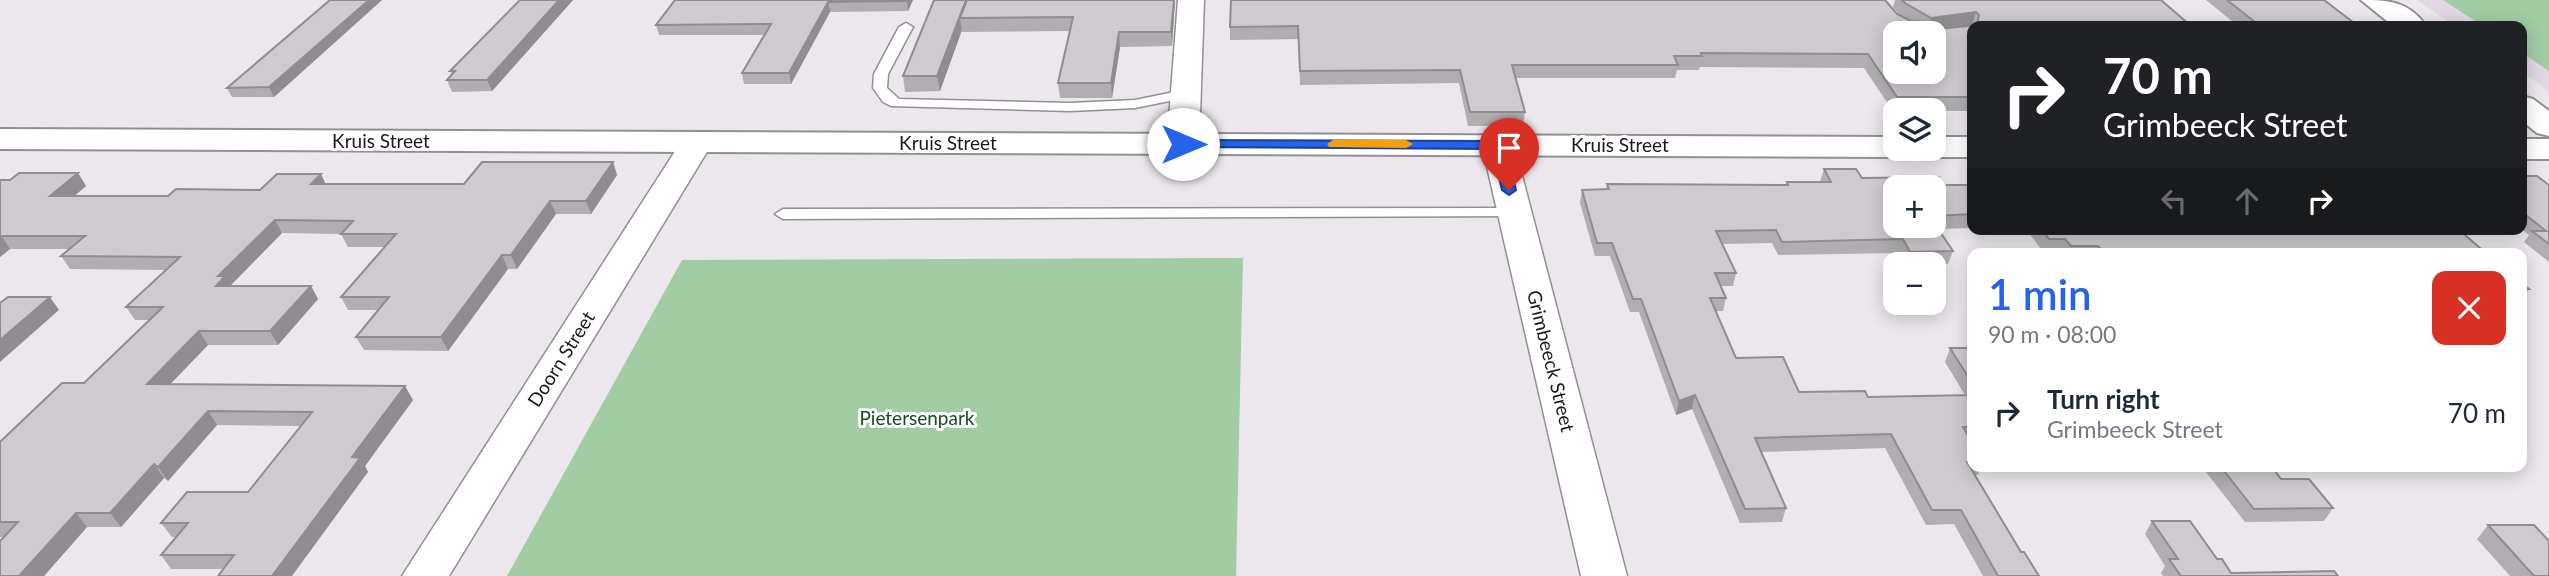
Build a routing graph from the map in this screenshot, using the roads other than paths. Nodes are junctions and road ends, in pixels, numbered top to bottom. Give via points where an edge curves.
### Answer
1 (1191, 0) edge
2 (2375, 0) edge
3 (2404, 21) edge
4 (906, 27) dead end
5 (1184, 94) junction
6 (2527, 110) edge
7 (2549, 126) edge
8 (0, 139) edge
9 (697, 142) junction
10 (1183, 144) junction
11 (1498, 145) junction
12 (1883, 147) edge
13 (1946, 147) edge
14 (1967, 147) edge
15 (2527, 149) edge
16 (2549, 149) edge
17 (1514, 213) junction
18 (783, 214) dead end
19 (425, 576) edge
20 (1604, 576) edge

1 - 5 street
2 - 3 street
4 - 5 lane via 881,74 880,88 897,103 1070,107 1135,104
5 - 10 street
6 - 7 street
8 - 9 street, Kruis Street
9 - 10 street, Kruis Street
9 - 19 street, Doorn Street
10 - 11 street, Kruis Street
11 - 12 street, Kruis Street
11 - 17 street, Grimbeeck Street
13 - 14 street
15 - 16 street
17 - 18 lane
17 - 20 street, Grimbeeck Street

